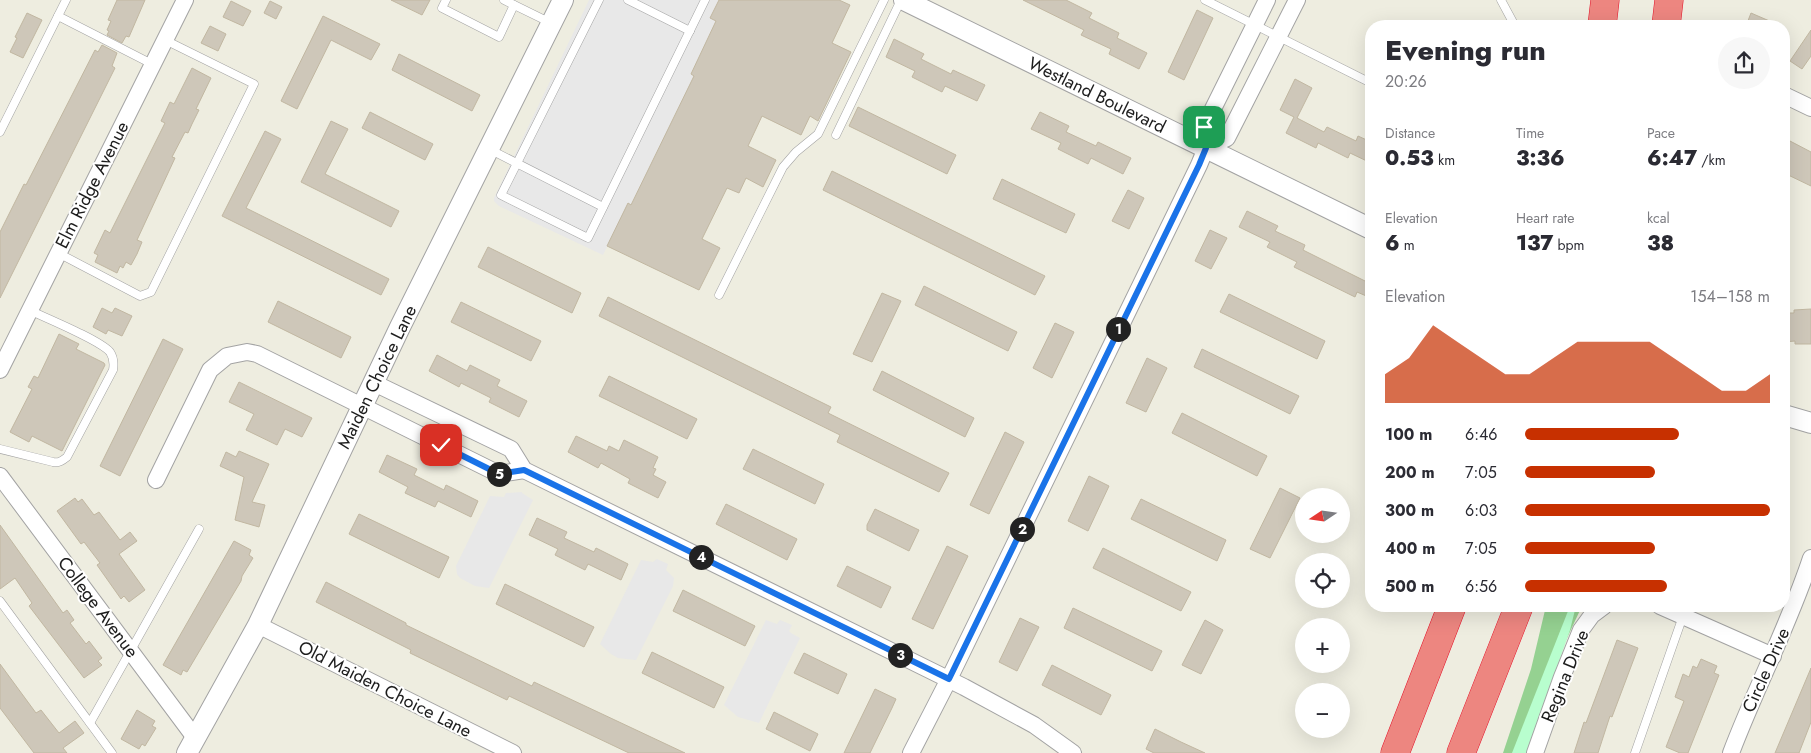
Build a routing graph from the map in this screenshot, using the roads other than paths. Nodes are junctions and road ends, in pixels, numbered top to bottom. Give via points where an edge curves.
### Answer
1 (66, 0) edge
2 (185, 0) edge
3 (446, 0) edge
4 (504, 0) edge
5 (563, 0) edge
6 (599, 0) edge
7 (628, 0) edge
8 (706, 0) edge
9 (884, 0) edge
10 (904, 0) edge
11 (1205, 0) edge
12 (1267, 0) edge
13 (1297, 0) edge
14 (1501, 0) edge
15 (1587, 0) edge
16 (1605, 0) edge
17 (1669, 0) edge
18 (514, 5) junction
19 (58, 16) junction
20 (1512, 20) edge
21 (1585, 20) edge
22 (1603, 20) edge
23 (1667, 20) edge
24 (552, 23) junction
25 (1254, 24) junction
26 (690, 31) junction
27 (1280, 36) junction
28 (165, 40) junction
29 (152, 64) junction
30 (1365, 80) edge
31 (1790, 98) edge
32 (1811, 108) edge
33 (0, 132) edge
34 (836, 135) dead end
35 (1206, 148) junction
36 (489, 149) junction
37 (517, 164) junction
38 (603, 207) junction
39 (1365, 226) edge
40 (58, 253) junction
41 (719, 296) dead end
42 (29, 310) junction
43 (0, 370) edge
44 (374, 383) junction
45 (362, 408) junction
46 (1790, 417) edge
47 (1811, 423) edge
48 (0, 449) edge
49 (524, 470) junction
50 (0, 476) edge
51 (156, 480) dead end
52 (199, 529) dead end
53 (1811, 558) edge
54 (0, 601) edge
55 (1450, 612) edge
56 (1516, 612) edge
57 (1596, 612) edge
58 (1674, 612) edge
59 (1683, 616) junction
60 (258, 625) junction
61 (130, 651) junction
62 (1773, 656) junction
63 (949, 679) junction
64 (90, 723) junction
65 (191, 746) edge
66 (112, 753) edge
67 (512, 753) edge
68 (911, 753) edge
69 (1073, 753) edge
70 (1395, 753) edge
71 (1461, 753) edge
72 (1535, 753) edge
73 (1636, 753) edge
74 (1730, 753) edge

1 - 19 lane
2 - 28 street, Elm Ridge Avenue
3 - 18 lane via 442,8 499,37
4 - 18 lane
5 - 24 street, Maiden Choice Lane
6 - 37 lane
7 - 26 lane
8 - 26 lane
9 - 41 lane via 818,134 784,167
10 - 34 lane
10 - 35 street, Westland Boulevard
11 - 25 lane
12 - 25 street
13 - 27 street
14 - 20 lane
15 - 21 highway
16 - 22 highway
17 - 23 highway
18 - 24 lane
19 - 29 lane
19 - 33 lane
24 - 36 street, Maiden Choice Lane
25 - 27 lane
25 - 35 street via 1204,127
26 - 38 lane
27 - 30 lane
27 - 35 street via 1227,138
28 - 29 street, Elm Ridge Avenue
28 - 40 lane via 254,84 151,292 140,296
29 - 40 street, Elm Ridge Avenue
31 - 32 street
35 - 39 street, Westland Boulevard
35 - 63 street
36 - 37 lane
36 - 44 street, Maiden Choice Lane
37 - 38 lane
37 - 38 lane via 501,195 588,238
40 - 42 street, Elm Ridge Avenue
42 - 43 street, Elm Ridge Avenue
42 - 48 lane via 102,345 114,362 63,461 53,462
44 - 45 street, Maiden Choice Lane
44 - 49 street via 510,449
45 - 49 street via 499,474
45 - 51 street via 258,354 247,352 227,356 210,370
45 - 60 street, Maiden Choice Lane
46 - 47 street
49 - 63 street
50 - 61 street, College Avenue
52 - 61 lane
53 - 62 street, Circle Drive
54 - 64 lane
55 - 70 highway
56 - 71 highway
57 - 72 street, Regina Drive via 1581,630
58 - 59 street
59 - 62 street
59 - 73 lane
60 - 65 street, Maiden Choice Lane
60 - 67 street, Old Maiden Choice Lane
61 - 64 lane
61 - 65 street, College Avenue
62 - 74 street, Circle Drive
63 - 68 street
63 - 69 street via 1034,725
64 - 66 lane

